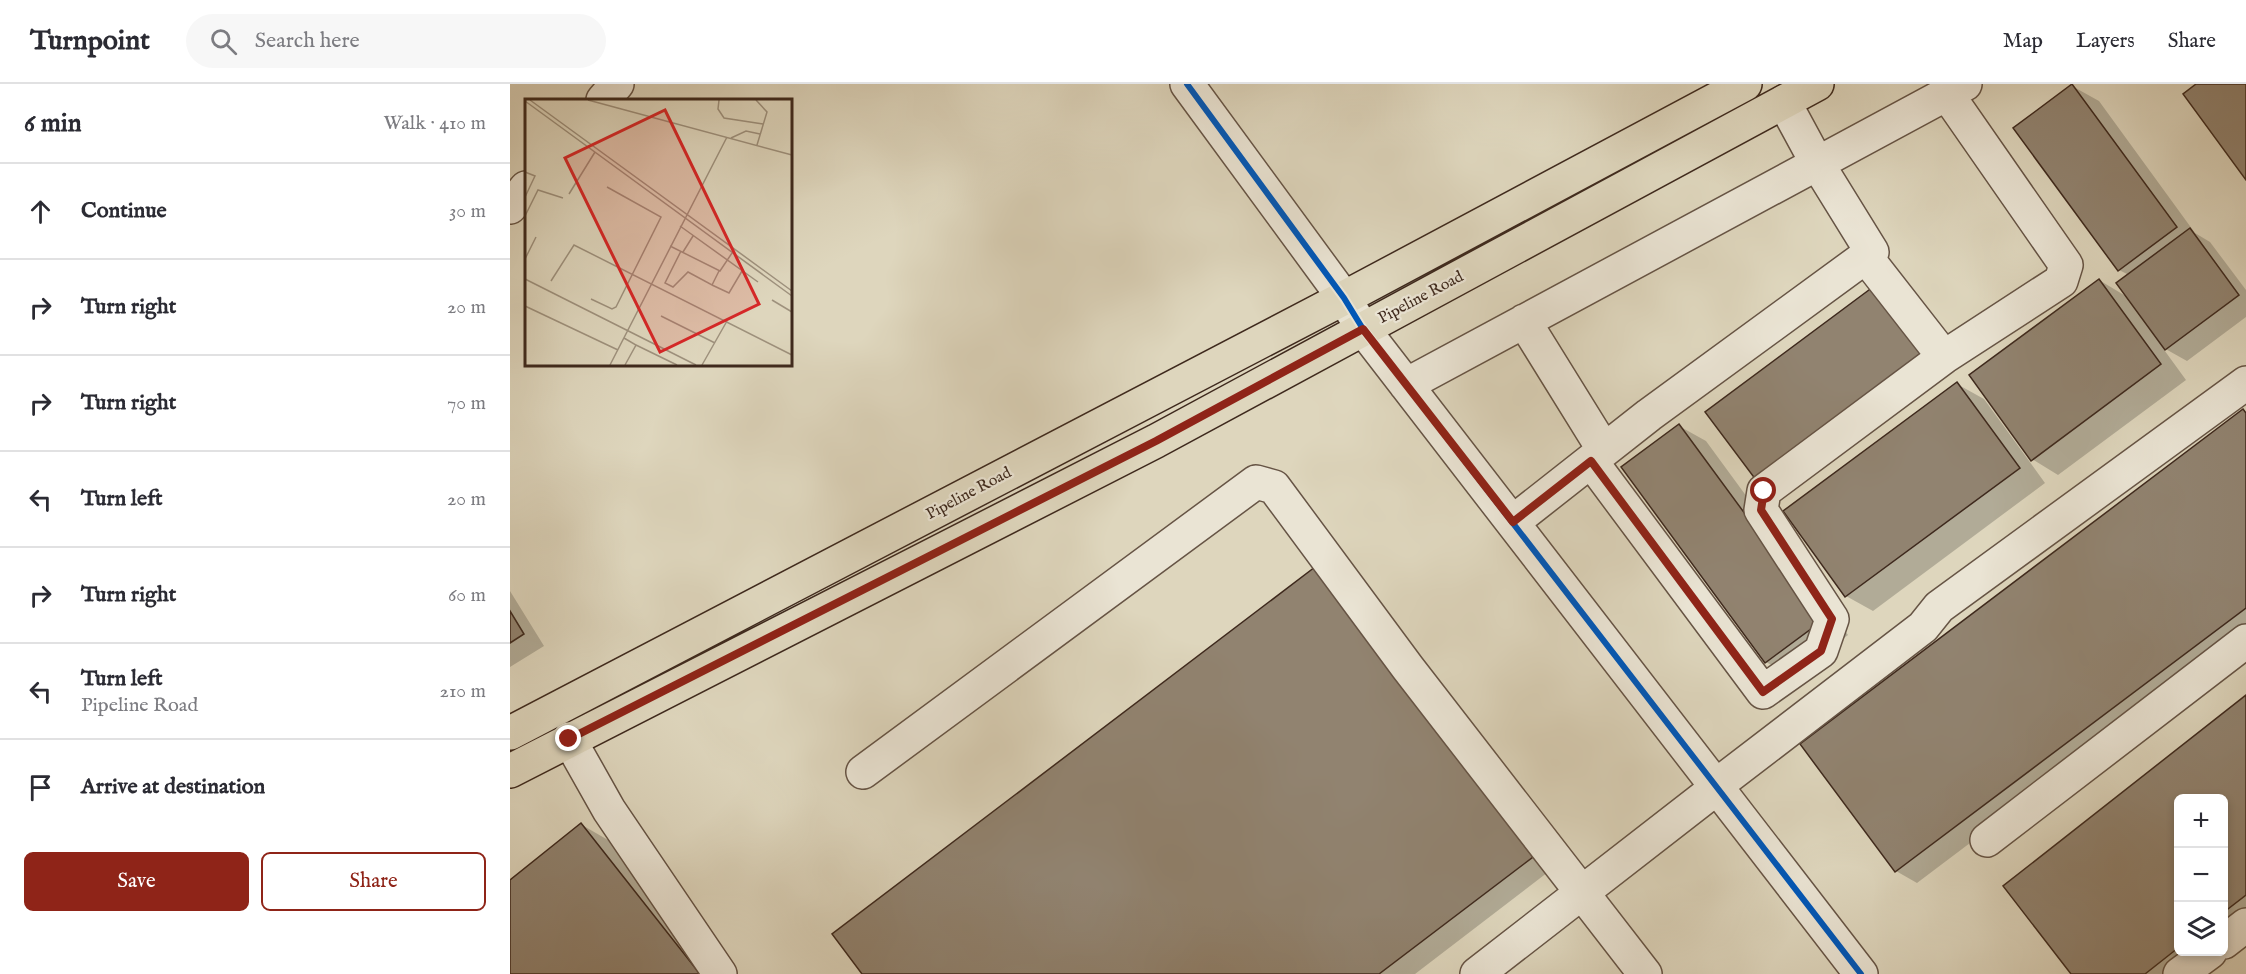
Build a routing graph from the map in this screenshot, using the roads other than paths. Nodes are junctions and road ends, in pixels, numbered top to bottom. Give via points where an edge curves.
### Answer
1 (617, 84) edge
2 (1187, 84) edge
3 (1745, 84) edge
4 (1817, 84) edge
5 (1956, 89) edge
6 (604, 99) edge
7 (1784, 102) junction
8 (1817, 163) junction
9 (525, 189) edge
10 (510, 207) edge
11 (1866, 257) junction
12 (1344, 298) junction
13 (1524, 321) junction
14 (1363, 329) junction
15 (1944, 357) junction
16 (2246, 383) edge
17 (1406, 385) junction
18 (1597, 456) junction
19 (1513, 522) junction
20 (790, 587) junction
21 (805, 620) junction
22 (2246, 641) edge
23 (510, 733) edge
24 (569, 739) junction
25 (510, 771) edge
26 (863, 772) dead end
27 (1717, 785) junction
28 (1987, 840) dead end
29 (1582, 894) junction
30 (2246, 925) edge
31 (2228, 938) edge
32 (2203, 956) edge
33 (720, 974) edge
34 (1477, 974) edge
35 (1645, 974) edge
36 (1861, 974) edge
37 (2180, 974) edge

1 - 6 street
2 - 12 street
3 - 12 main road, Pipeline Road
4 - 7 main road, Pipeline Road
5 - 8 street
5 - 15 street via 2066,265 2061,281
7 - 8 street
7 - 14 main road, Pipeline Road
8 - 11 street via 1872,252
8 - 13 street
9 - 10 street
11 - 15 street
11 - 18 street
12 - 14 street
12 - 20 main road, Pipeline Road
13 - 17 street
13 - 18 street
14 - 17 street
14 - 21 main road, Pipeline Road via 1156,441
15 - 18 street via 1764,491 1761,510 1832,619 1821,651 1763,692
16 - 27 street via 1939,607 1923,627
17 - 19 street
18 - 19 street
19 - 27 street
20 - 21 main road
20 - 23 main road, Pipeline Road
21 - 24 main road, Pipeline Road
22 - 28 street
24 - 25 main road, Pipeline Road
24 - 33 street via 609,810
26 - 29 street via 1256,482 1274,487
27 - 29 street
27 - 36 street
29 - 34 street
29 - 35 street
30 - 31 street
32 - 37 street

